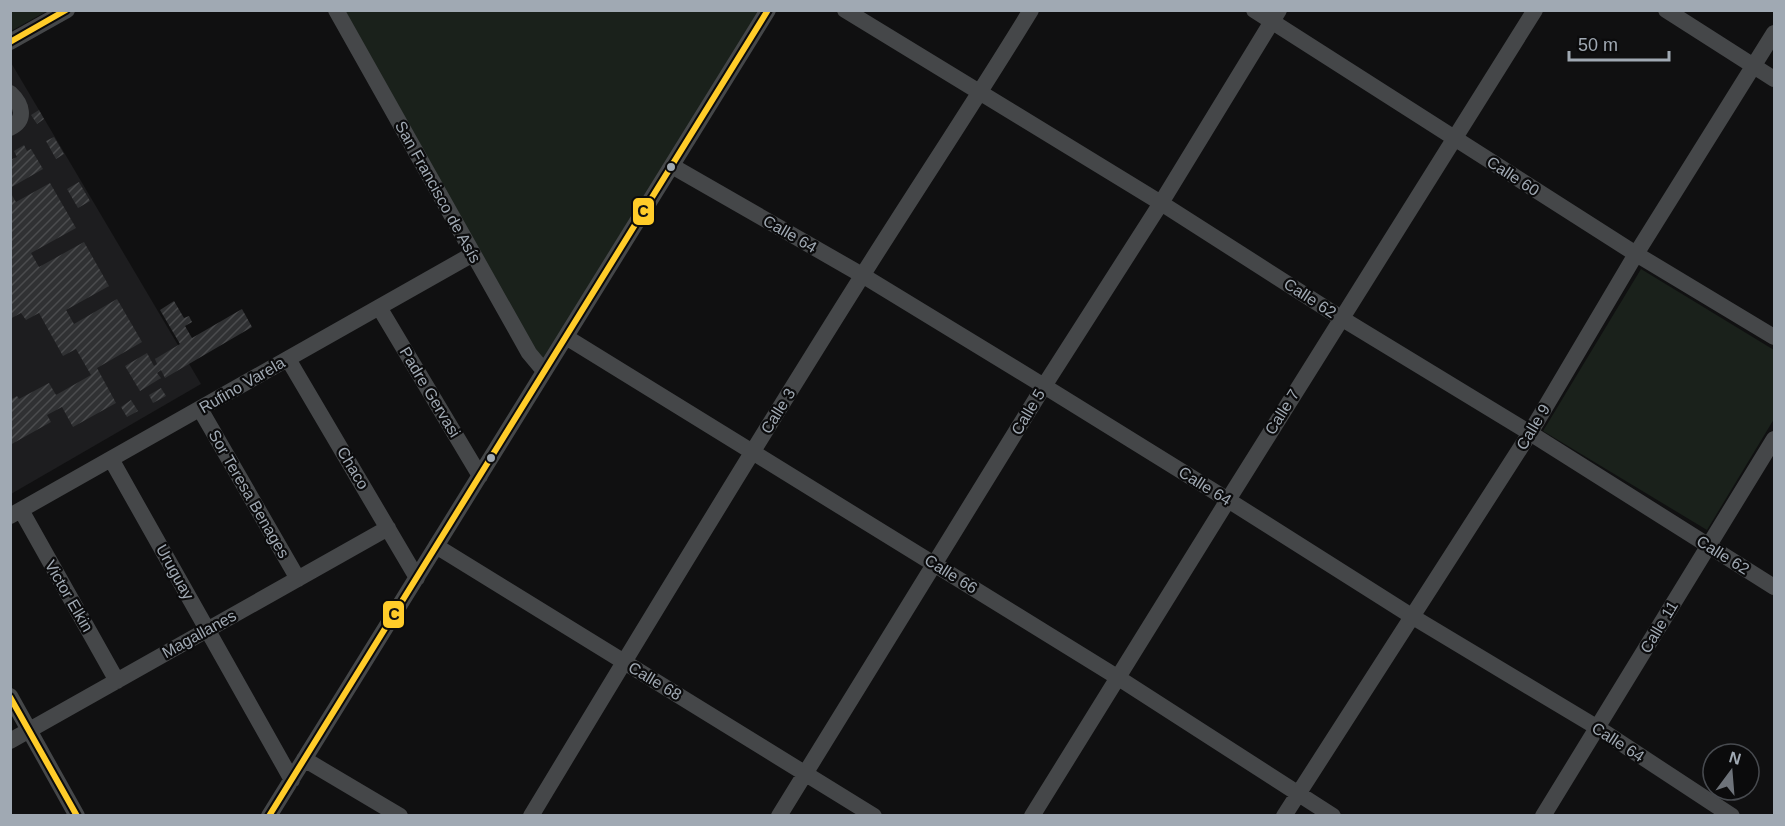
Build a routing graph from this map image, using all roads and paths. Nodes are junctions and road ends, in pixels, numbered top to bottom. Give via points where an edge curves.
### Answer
1 (67, 10) edge
2 (336, 10) edge
3 (768, 10) edge
4 (845, 10) edge
5 (1031, 10) edge
6 (1254, 10) edge
7 (1535, 10) edge
8 (1666, 10) edge
9 (1276, 16) edge
10 (1774, 33) edge
11 (10, 42) edge
12 (1754, 67) junction
13 (1774, 79) edge
14 (981, 92) junction
15 (10, 93) edge
16 (10, 128) edge
17 (1455, 139) junction
18 (672, 166) junction
19 (1161, 203) junction
20 (473, 254) junction
21 (1636, 254) junction
22 (862, 275) junction
23 (379, 307) junction
24 (1341, 318) junction
25 (566, 337) junction
26 (1774, 337) edge
27 (288, 359) junction
28 (544, 371) junction
29 (1044, 386) junction
30 (200, 409) junction
31 (1530, 433) junction
32 (1774, 439) edge
33 (753, 453) junction
34 (111, 459) junction
35 (480, 476) junction
36 (1228, 500) junction
37 (16, 513) edge
38 (388, 528) junction
39 (436, 546) junction
40 (1708, 546) junction
41 (935, 565) junction
42 (417, 578) junction
43 (297, 579) junction
44 (1774, 587) edge
45 (1413, 616) junction
46 (208, 630) junction
47 (623, 662) junction
48 (1117, 676) junction
49 (117, 681) junction
50 (10, 696) edge
51 (1598, 728) junction
52 (29, 730) junction
53 (10, 741) edge
54 (304, 759) junction
55 (806, 773) junction
56 (292, 780) junction
57 (1298, 794) junction
58 (77, 816) edge
59 (269, 816) edge
60 (400, 816) edge
61 (531, 816) edge
62 (779, 816) edge
63 (874, 816) edge
64 (1032, 816) edge
65 (1284, 816) edge
66 (1333, 816) edge
67 (1543, 816) edge
68 (1732, 816) edge

1 - 11 street
2 - 20 street, San Francisco de Asís
3 - 18 street
4 - 14 street, Calle 62
5 - 14 street, Calle 3
6 - 9 street, Calle 60
7 - 17 street, Calle 7
8 - 12 street
9 - 17 street, Calle 60
9 - 19 street, Calle 5
10 - 12 street, Calle 9
12 - 13 street
12 - 21 street, Calle 9
14 - 19 street, Calle 62
14 - 22 street, Calle 3
15 - 16 street via 22,118
17 - 21 street, Calle 60
17 - 24 street, Calle 7
18 - 22 street, Calle 64
18 - 25 street
19 - 24 street, Calle 62
19 - 29 street, Calle 5
20 - 23 street, Rufino Varela
20 - 28 street, San Francisco de Asís via 529,353
21 - 26 street, Calle 60
21 - 31 street, Calle 9
22 - 29 street, Calle 64
22 - 33 street, Calle 3
23 - 27 street, Rufino Varela
23 - 35 street, Padre Gervasi
24 - 31 street, Calle 62
24 - 36 street, Calle 7
25 - 28 street
25 - 33 street, Calle 66
27 - 30 street, Rufino Varela
27 - 38 street, Chaco
28 - 35 street
29 - 36 street, Calle 64
29 - 41 street, Calle 5
30 - 34 street, Rufino Varela
30 - 43 street, Sor Teresa Benages
31 - 40 street, Calle 62
31 - 45 street, Calle 9
32 - 40 street, Calle 11
33 - 41 street, Calle 66
33 - 47 street, Calle 3
34 - 37 street, Rufino Varela
34 - 46 street, Uruguay
35 - 39 street
36 - 45 street, Calle 64
36 - 48 street, Calle 7
37 - 49 street, Victor Elkin
38 - 42 street, Chaco
38 - 43 street, Magallanes
39 - 42 street
39 - 47 street, Calle 68
40 - 44 street, Calle 62
40 - 51 street, Calle 11
41 - 48 street, Calle 66
41 - 55 street, Calle 5
42 - 54 street
43 - 46 street, Magallanes
45 - 51 street, Calle 64
45 - 57 street, Calle 9
46 - 49 street, Magallanes
46 - 56 street, Uruguay
47 - 55 street, Calle 68
47 - 61 street, Calle 3
48 - 57 street, Calle 66
48 - 64 street, Calle 7
49 - 52 street, Magallanes
50 - 52 street
51 - 67 street, Calle 11
51 - 68 street, Calle 64
52 - 53 street, Magallanes
52 - 58 street
54 - 56 street
54 - 60 street
55 - 62 street, Calle 5
55 - 63 street, Calle 68
56 - 59 street
57 - 65 street, Calle 9
57 - 66 street, Calle 66

